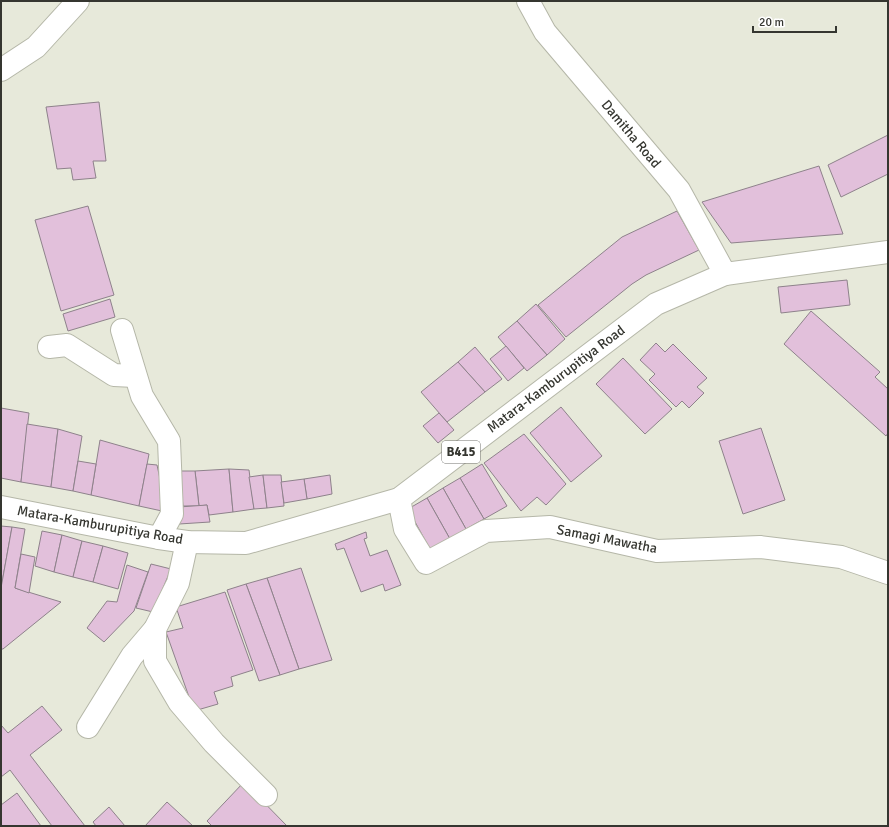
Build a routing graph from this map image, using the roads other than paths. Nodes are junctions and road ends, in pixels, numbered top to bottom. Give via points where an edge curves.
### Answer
1 (78, 1) edge
2 (528, 1) edge
3 (1, 70) edge
4 (888, 252) edge
5 (725, 274) junction
6 (122, 330) dead end
7 (49, 347) dead end
8 (135, 376) junction
9 (399, 499) junction
10 (1, 507) edge
11 (159, 538) junction
12 (187, 542) junction
13 (888, 573) edge
14 (155, 629) junction
15 (88, 727) dead end
16 (266, 795) dead end

1 - 3 street via 36,47
2 - 5 street, Damitha Road via 545,32 679,190
4 - 5 street, Matara-Kamburupitiya Road / B415
5 - 9 street, Matara-Kamburupitiya Road / B415 via 656,304
6 - 8 street
7 - 8 street via 67,344 114,375
8 - 11 street via 142,396 169,441 172,514
9 - 12 street, Matara-Kamburupitiya Road / B415 via 246,543
9 - 13 street, Samagi Mawatha via 405,529 426,563 486,531 550,527 657,551 760,547 841,557
10 - 11 street, Matara-Kamburupitiya Road / B415
11 - 12 street, Matara-Kamburupitiya Road / B415
12 - 14 street via 178,584
14 - 15 street via 132,656
14 - 16 street via 155,661 179,702 214,743

